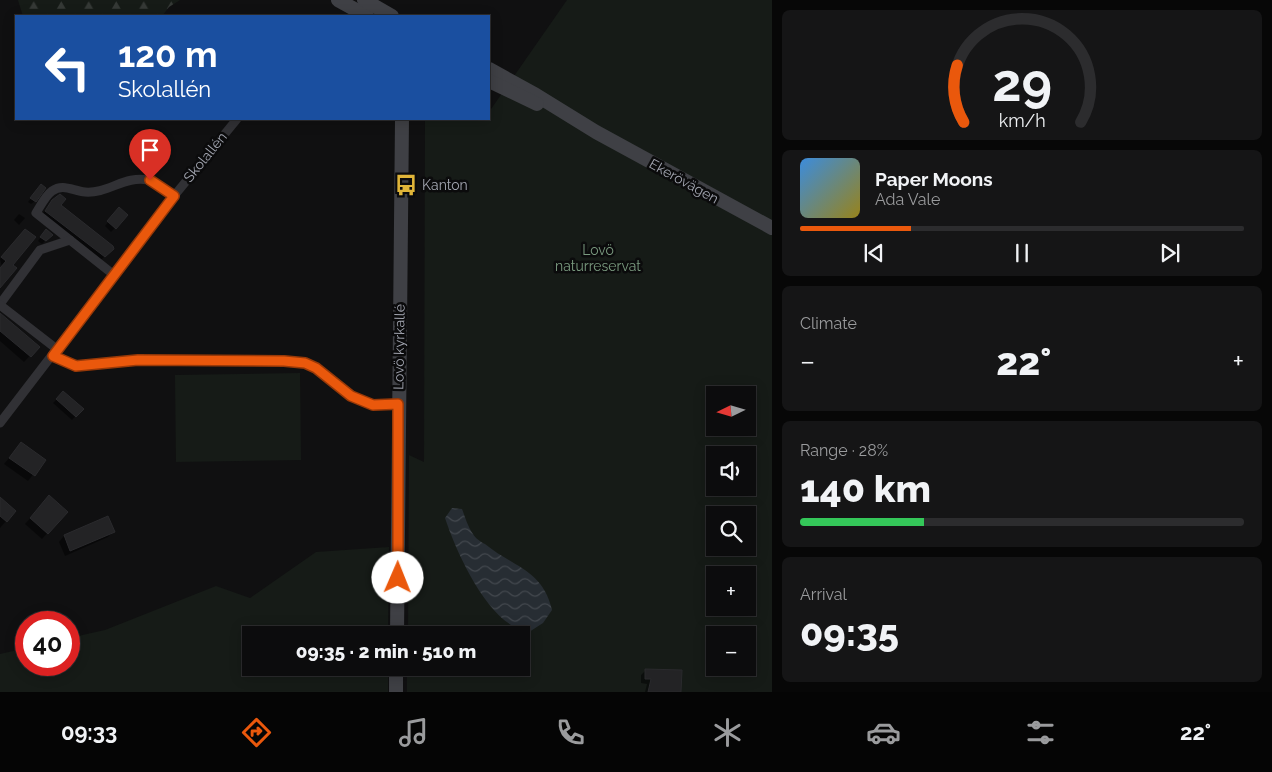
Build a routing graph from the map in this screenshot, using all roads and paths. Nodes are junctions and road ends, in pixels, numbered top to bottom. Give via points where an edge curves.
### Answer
1 (338, 0) edge
2 (364, 0) edge
3 (365, 15) edge
4 (390, 15) edge
5 (490, 70) edge
6 (490, 81) edge
7 (236, 120) edge
8 (402, 120) edge
9 (596, 132) junction
10 (174, 196) junction
11 (772, 228) edge
12 (70, 240) junction
13 (114, 275) junction
14 (0, 304) edge
15 (56, 353) junction
16 (398, 404) junction
17 (0, 423) edge
18 (397, 626) edge
19 (396, 676) edge
20 (396, 692) edge

1 - 3 street
2 - 4 street
5 - 9 street, Ekerövägen
6 - 9 street, Ekerövägen
7 - 10 street, Skolallén
8 - 16 street, Lovö kyrkallé
9 - 11 street, Ekerövägen
10 - 12 street, Skolallén via 150,180 133,179 85,192 65,186 52,191 36,213
10 - 13 street, Skolallén
12 - 13 street, Skolallén
12 - 14 street via 40,250
13 - 15 street, Skolallén
14 - 15 street
15 - 16 street via 76,366 138,360 305,363 351,396 373,405
15 - 17 street, Skolallén
16 - 18 street, Lovö kyrkallé
19 - 20 street

